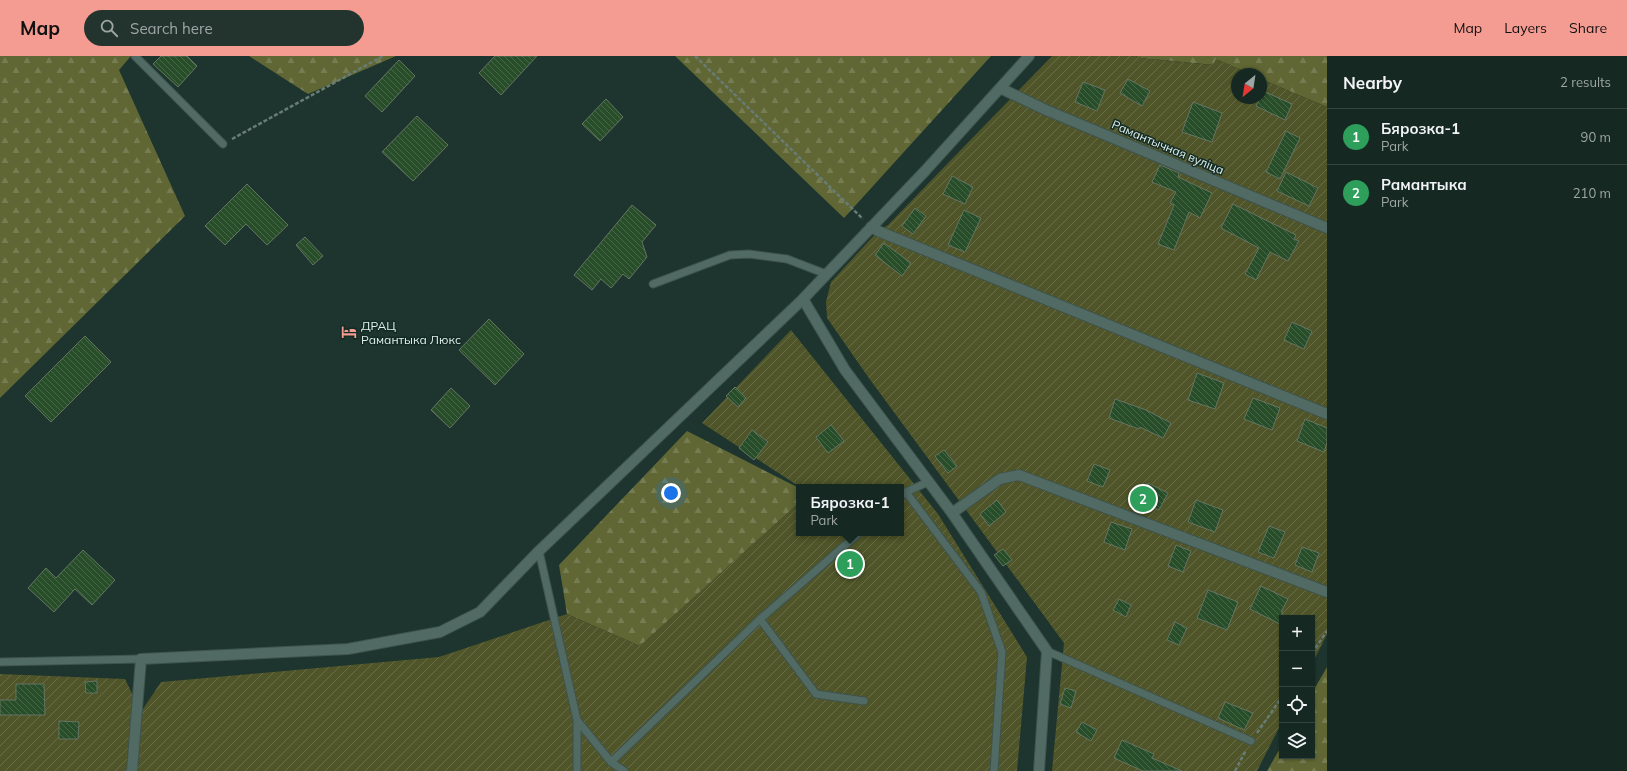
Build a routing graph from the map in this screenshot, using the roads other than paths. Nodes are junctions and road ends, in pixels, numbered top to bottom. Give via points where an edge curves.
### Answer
1 (135, 56) edge
2 (1029, 56) edge
3 (1000, 88) junction
4 (223, 144) road end
5 (871, 227) junction
6 (1327, 228) edge
7 (826, 274) junction
8 (653, 284) dead end
9 (803, 299) junction
10 (1327, 414) edge
11 (928, 482) junction
12 (904, 494) edge
13 (952, 513) junction
14 (856, 536) edge
15 (539, 551) junction
16 (1327, 592) edge
17 (760, 619) junction
18 (1047, 651) junction
19 (140, 659) junction
20 (0, 662) edge
21 (864, 701) dead end
22 (577, 720) junction
23 (1252, 741) dead end
24 (611, 762) junction
25 (132, 771) edge
26 (577, 771) edge
27 (624, 771) edge
28 (994, 771) edge
29 (1039, 771) edge

1 - 4 lane
2 - 3 street
3 - 5 street
3 - 6 street, Рамантычная вуліца
5 - 7 street
5 - 10 street
7 - 8 lane via 787,259 749,254 730,255
7 - 9 street
9 - 11 street via 845,370
9 - 15 street
11 - 12 lane
11 - 13 street
12 - 28 lane via 980,592 1002,652
13 - 16 street via 1000,479 1019,475
13 - 18 street
14 - 17 lane
15 - 19 street via 480,612 440,632 348,649
15 - 22 lane
17 - 21 lane via 816,694
17 - 24 lane
18 - 23 lane
18 - 29 street
19 - 20 lane
19 - 25 street
22 - 24 lane
22 - 26 lane
24 - 27 lane

